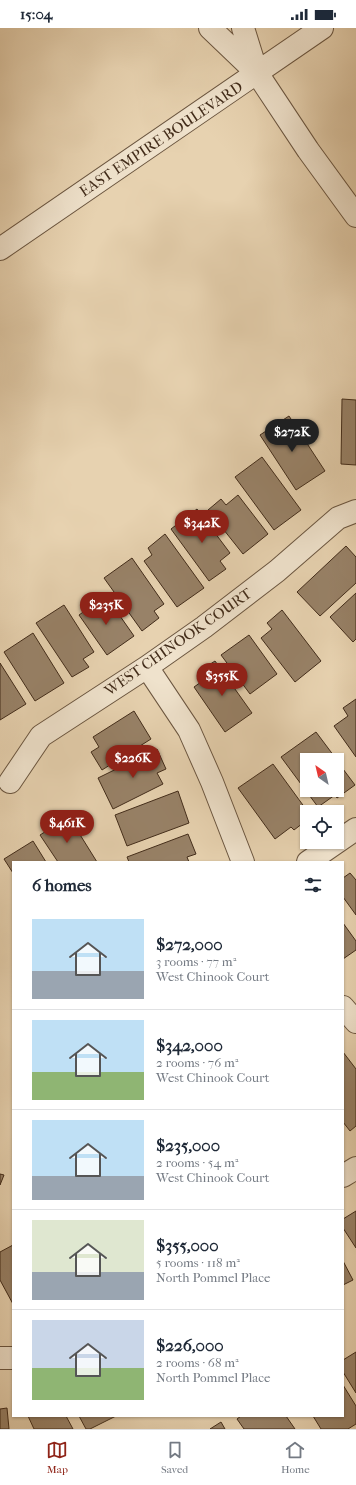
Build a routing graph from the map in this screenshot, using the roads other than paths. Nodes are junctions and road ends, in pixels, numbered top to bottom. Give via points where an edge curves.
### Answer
1 (210, 28) edge
2 (243, 28) edge
3 (322, 28) edge
4 (257, 73) junction
5 (356, 216) edge
6 (0, 249) edge
7 (356, 511) edge
8 (147, 667) junction
9 (10, 782) dead end
10 (356, 829) edge
11 (243, 861) edge
12 (309, 861) edge
13 (344, 1008) edge
14 (356, 1022) edge
15 (356, 1168) edge
16 (344, 1175) edge
17 (0, 1358) edge
18 (12, 1358) edge

1 - 4 street
2 - 4 street
3 - 4 street, EAST EMPIRE BOULEVARD
4 - 5 street
4 - 6 street, EAST EMPIRE BOULEVARD
7 - 8 street, WEST CHINOOK COURT via 338,518 277,571
8 - 9 street, WEST CHINOOK COURT via 41,736
8 - 11 street via 189,730
10 - 12 street
13 - 14 street
15 - 16 street
17 - 18 street

